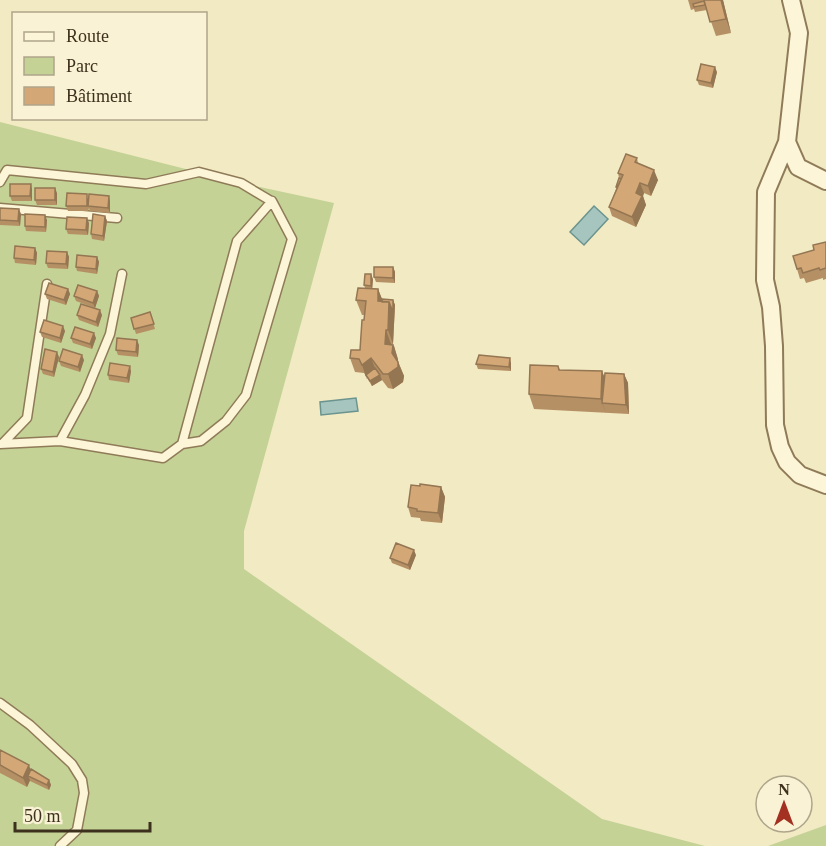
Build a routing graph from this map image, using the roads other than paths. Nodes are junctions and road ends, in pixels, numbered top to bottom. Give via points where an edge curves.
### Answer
1 (791, 0) edge
2 (787, 142) junction
3 (826, 181) edge
4 (0, 182) edge
5 (271, 201) junction
6 (0, 208) edge
7 (117, 218) dead end
8 (122, 274) dead end
9 (47, 284) edge
10 (60, 441) junction
11 (1, 443) edge
12 (182, 444) junction
13 (826, 486) edge
14 (0, 703) edge
15 (60, 846) edge

1 - 2 street via 799,33
2 - 3 street via 798,167
2 - 13 street via 766,192 765,280 771,307 775,425 787,462 800,475
4 - 5 lane via 7,170 146,184 199,172 241,183
5 - 12 lane via 237,241
5 - 12 lane via 292,239 246,395 226,421 201,441
6 - 7 lane
8 - 10 lane via 111,334
9 - 11 lane via 27,418
10 - 11 lane
10 - 12 lane via 163,458
14 - 15 lane via 72,764 81,780 84,793 77,830

